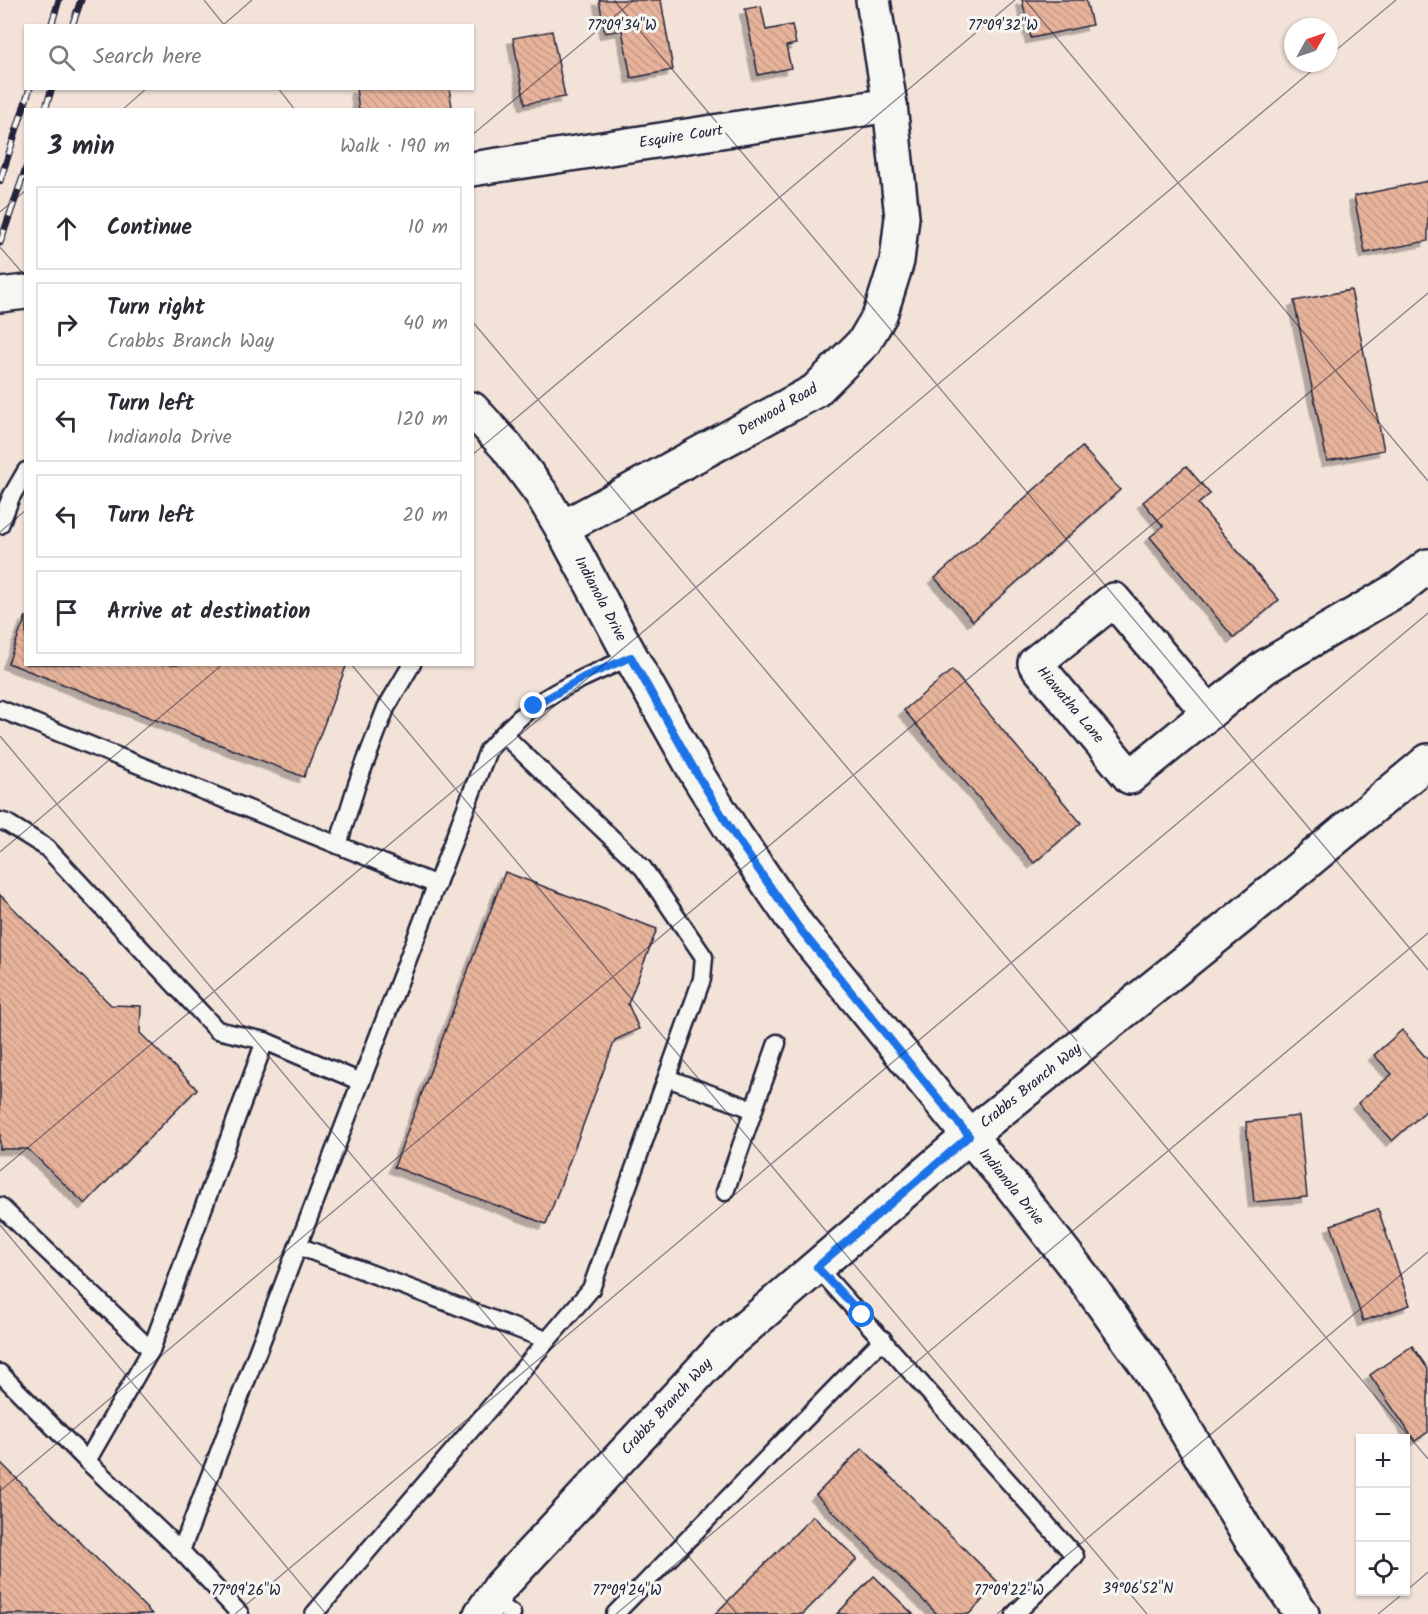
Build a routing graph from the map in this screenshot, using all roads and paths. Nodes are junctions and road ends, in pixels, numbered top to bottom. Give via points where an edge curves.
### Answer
1 (873, 0) edge
2 (890, 105) junction
3 (474, 169) edge
4 (24, 292) edge
5 (0, 295) edge
6 (474, 411) edge
7 (24, 474) edge
8 (0, 525) edge
9 (562, 528) junction
10 (1428, 566) edge
11 (631, 657) junction
12 (411, 666) edge
13 (0, 709) edge
14 (1209, 713) junction
15 (503, 734) junction
16 (1428, 761) edge
17 (0, 821) edge
18 (338, 845) junction
19 (437, 885) junction
20 (265, 1041) junction
21 (777, 1043) dead end
22 (667, 1078) junction
23 (361, 1082) junction
24 (752, 1110) junction
25 (969, 1136) junction
26 (725, 1192) dead end
27 (0, 1206) edge
28 (298, 1246) junction
29 (817, 1267) junction
30 (883, 1339) junction
31 (547, 1340) junction
32 (151, 1350) junction
33 (0, 1373) edge
34 (87, 1461) junction
35 (181, 1551) junction
36 (495, 1609) edge
37 (240, 1614) edge
38 (314, 1614) edge
39 (615, 1614) edge
40 (1015, 1614) edge
41 (1302, 1614) edge

1 - 2 street, Derwood Road
2 - 3 street, Esquire Court
2 - 9 street, Derwood Road via 902,217 897,261 880,315 864,342 815,392
4 - 5 street
6 - 9 street, Indianola Drive via 506,446
7 - 8 lane
9 - 11 street, Indianola Drive
10 - 14 street, Hiawatha Lane via 1400,588 1265,666
11 - 15 lane via 584,677 534,706
11 - 25 street, Indianola Drive via 735,836 799,928
12 - 18 lane via 386,708
13 - 18 lane
14 - 14 street, Hiawatha Lane via 1130,777 1035,663 1114,600
15 - 19 lane via 488,750
15 - 22 lane via 643,868 704,957 702,979
16 - 25 street, Crabbs Branch Way
17 - 20 lane via 47,848 217,1030
18 - 19 lane
19 - 23 lane
20 - 23 lane
20 - 32 lane
21 - 24 lane
22 - 24 lane
22 - 31 lane via 591,1289
23 - 28 lane
24 - 26 lane
25 - 29 street, Crabbs Branch Way
25 - 41 street, Indianola Drive via 1083,1277 1146,1364 1249,1536
27 - 32 lane
28 - 31 lane
28 - 35 lane
29 - 30 lane
29 - 36 street, Crabbs Branch Way via 722,1348 501,1586
30 - 39 lane
30 - 40 lane via 1075,1556
31 - 38 lane
32 - 34 lane
33 - 34 lane
34 - 35 lane
35 - 37 lane

